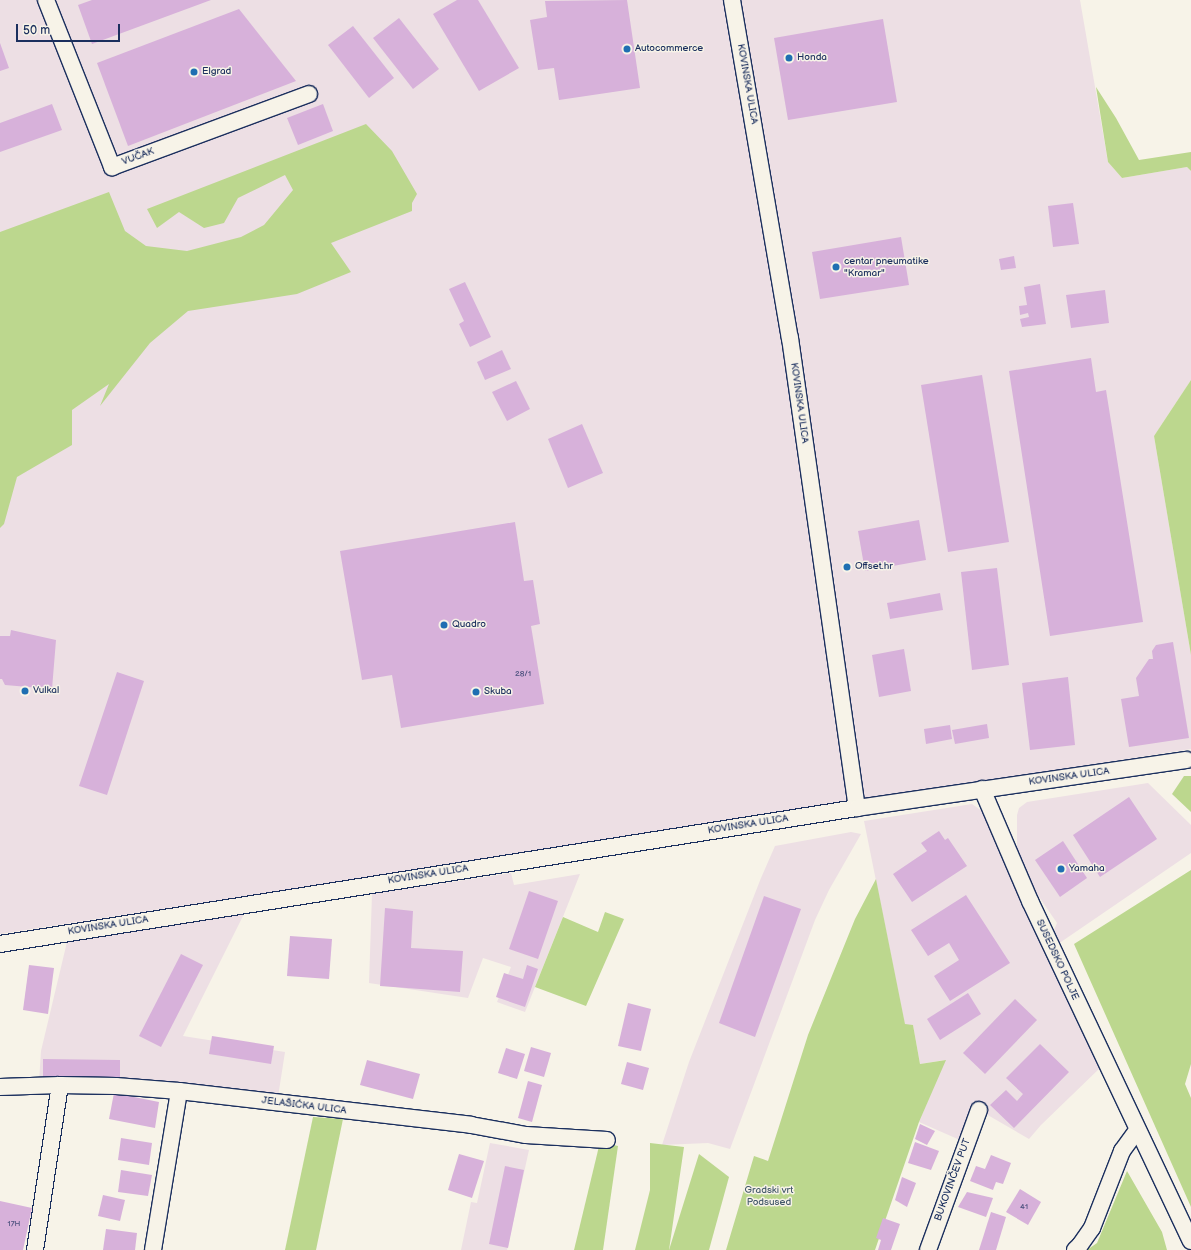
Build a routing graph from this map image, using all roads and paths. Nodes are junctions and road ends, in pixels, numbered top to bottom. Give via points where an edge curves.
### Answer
1 (46, 0) edge
2 (732, 0) edge
3 (310, 94) dead end
4 (1187, 760) dead end
5 (982, 789) junction
6 (856, 808) junction
7 (0, 944) edge
8 (60, 1085) junction
9 (0, 1087) edge
10 (179, 1091) junction
11 (979, 1110) dead end
12 (1137, 1130) junction
13 (607, 1140) dead end
14 (1191, 1241) edge
15 (35, 1250) edge
16 (153, 1250) edge
17 (928, 1250) edge
18 (1075, 1250) edge

1 - 3 street, VUČAK via 112,167
2 - 6 street, KOVINSKA ULICA via 790,338
4 - 5 street, KOVINSKA ULICA
5 - 6 street, KOVINSKA ULICA
5 - 12 street, SUSEDSKO POLJE via 1030,901
6 - 7 street, KOVINSKA ULICA
8 - 9 street, JELAŠIĆKA ULICA
8 - 10 street, JELAŠIĆKA ULICA
8 - 15 street
10 - 13 street, JELAŠIĆKA ULICA via 471,1125 526,1135
10 - 16 street
11 - 17 street, BUKOVINČEV PUT
12 - 14 street, SUSEDSKO POLJE
12 - 18 street via 1122,1151 1092,1228

